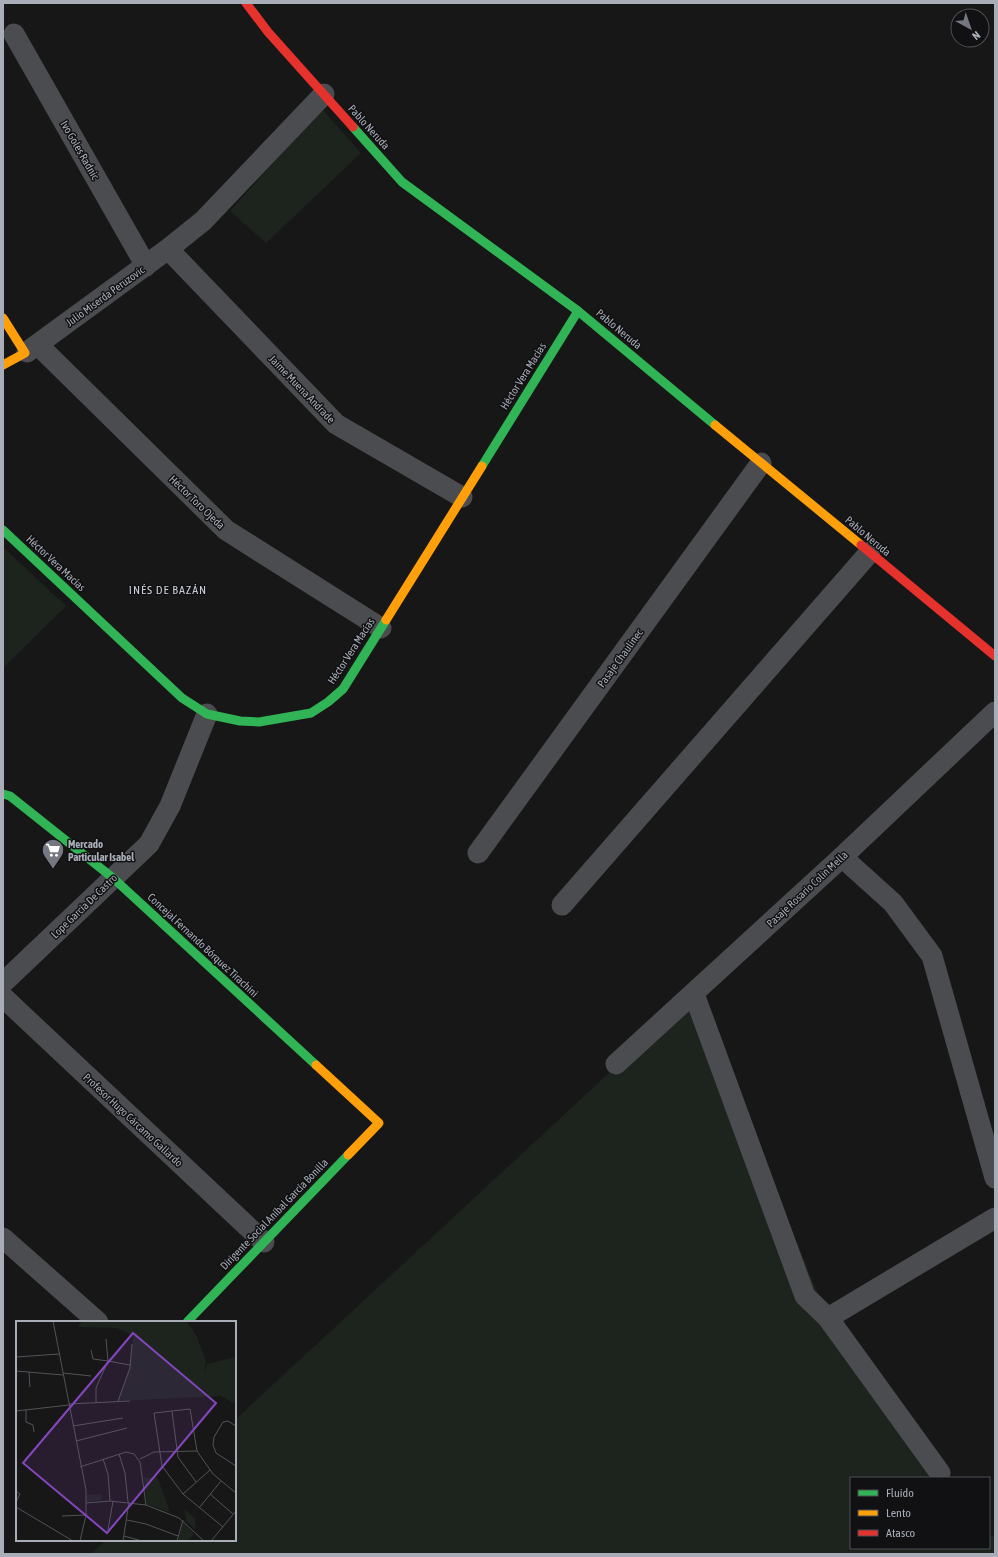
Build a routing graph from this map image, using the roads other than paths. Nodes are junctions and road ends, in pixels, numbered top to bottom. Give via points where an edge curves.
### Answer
1 (248, 4) edge
2 (14, 34) dead end
3 (324, 94) junction
4 (168, 249) junction
5 (146, 266) junction
6 (578, 311) junction
7 (3, 318) edge
8 (32, 349) junction
9 (3, 365) edge
10 (761, 463) junction
11 (462, 496) junction
12 (3, 530) edge
13 (870, 552) junction
14 (380, 628) junction
15 (995, 656) edge
16 (995, 712) edge
17 (207, 714) junction
18 (3, 794) edge
19 (478, 853) dead end
20 (842, 857) junction
21 (113, 878) junction
22 (562, 904) dead end
23 (3, 983) edge
24 (694, 994) junction
25 (3, 997) edge
26 (616, 1064) dead end
27 (379, 1123) joint
28 (995, 1178) edge
29 (995, 1218) edge
30 (3, 1238) edge
31 (264, 1242) junction
32 (828, 1318) junction
33 (97, 1321) edge
34 (188, 1321) edge
35 (940, 1473) dead end

1 - 3 street, Pablo Neruda via 268,32
2 - 5 street, Ivo Goles Radnic
3 - 4 street, Julio Miserda Peruzovic via 204,221
3 - 6 street, Pablo Neruda via 402,182
4 - 5 street, Julio Miserda Peruzovic
4 - 11 street, Jaime Muena Andrade via 336,424
5 - 8 street, Julio Miserda Peruzovic
6 - 10 street, Pablo Neruda
6 - 11 street, Héctor Vera Macías
7 - 8 street
8 - 9 street, Julio Miserda Peruzovic
8 - 14 street, Héctor Toro Ojeda via 226,530
10 - 13 street, Pablo Neruda
10 - 19 street, Pasaje Chaulinec
11 - 14 street, Héctor Vera Macías
12 - 17 street, Héctor Vera Macías via 182,698
13 - 15 street, Pablo Neruda
13 - 22 street
14 - 17 street, Héctor Vera Macías via 343,689 311,713 258,722 240,722
16 - 20 street, Pasaje Rosario Colin Mella
17 - 21 street, Lope García De Castro via 170,806 149,844
18 - 21 street, Concejal Fernando Bórquez Tirachini via 10,796
20 - 24 street, Pasaje Rosario Colin Mella
20 - 28 street via 893,902 932,956
21 - 23 street, Lope García De Castro
21 - 27 street, Concejal Fernando Bórquez Tirachini
24 - 26 street, Pasaje Rosario Colin Mella
24 - 32 street via 804,1296
25 - 31 street, Profesor Hugo Cárcamo Gallardo
27 - 31 street, Dirigente Social Aníbal García Bonilla
29 - 32 street
30 - 33 street
31 - 34 street, Dirigente Social Aníbal García Bonilla
32 - 35 street

